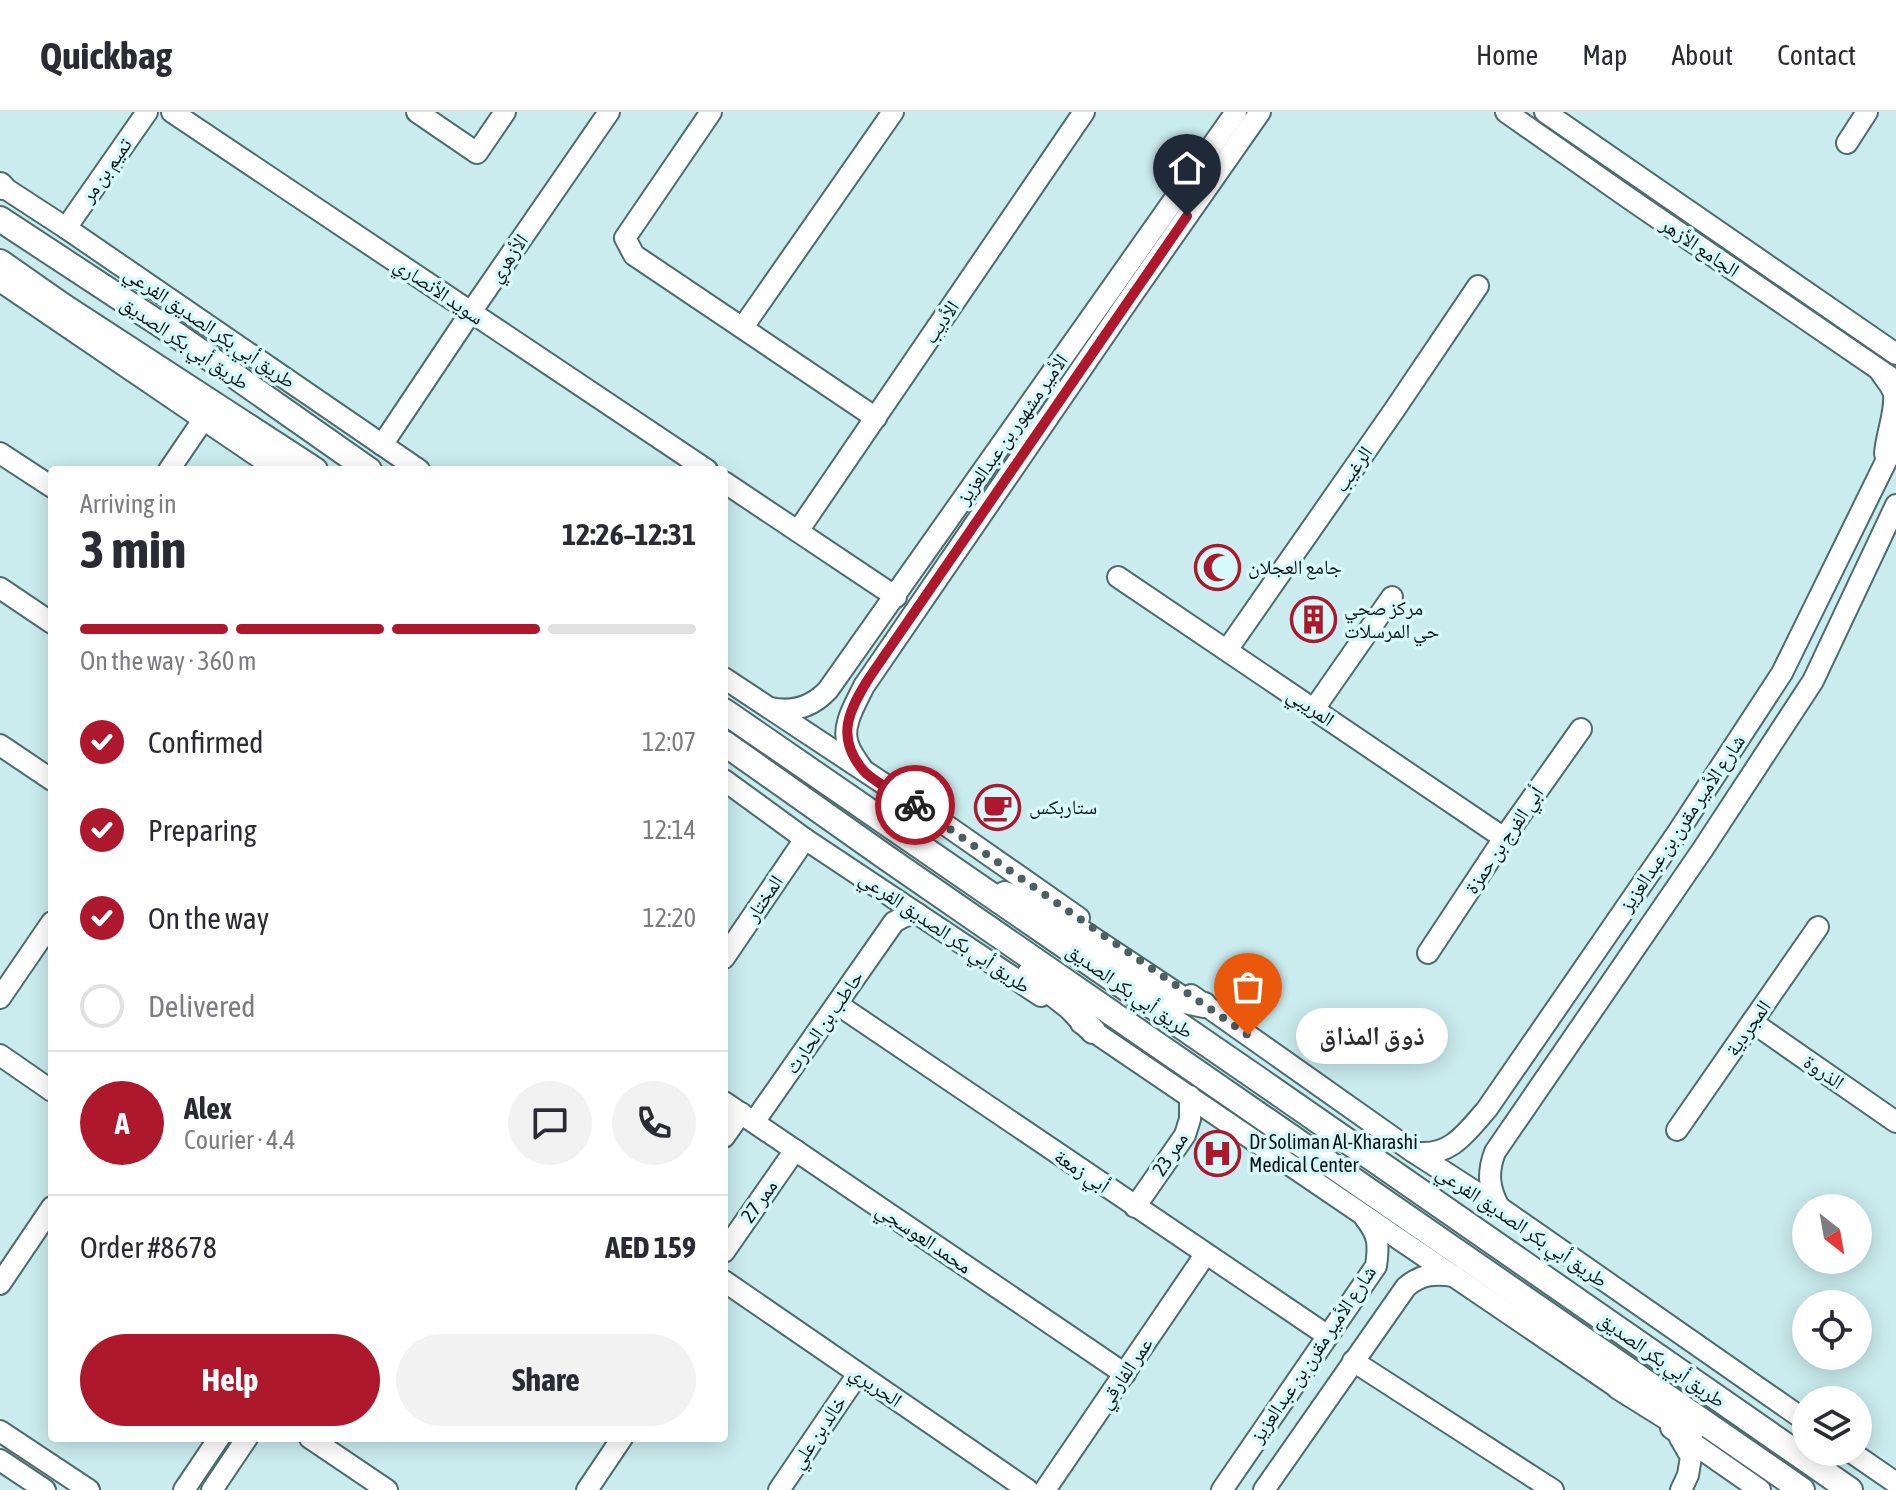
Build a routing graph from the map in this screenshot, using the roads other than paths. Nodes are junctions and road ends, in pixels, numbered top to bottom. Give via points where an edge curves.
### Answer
1 (147, 112) edge
2 (172, 112) edge
3 (417, 112) edge
4 (505, 112) edge
5 (609, 112) edge
6 (711, 112) edge
7 (893, 112) edge
8 (1084, 112) edge
9 (1236, 112) edge
10 (1260, 112) edge
11 (1506, 112) edge
12 (1545, 112) edge
13 (1867, 112) edge
14 (1847, 143) dead end
15 (1644, 180) junction
16 (1, 186) edge
17 (1630, 199) junction
18 (0, 219) edge
19 (66, 228) junction
20 (0, 262) edge
21 (0, 281) edge
22 (1478, 286) dead end
23 (471, 312) junction
24 (743, 327) junction
25 (1857, 327) junction
26 (1845, 346) junction
27 (1896, 354) edge
28 (1878, 367) junction
29 (1896, 381) edge
30 (876, 418) junction
31 (203, 420) junction
32 (1896, 441) edge
33 (382, 445) junction
34 (0, 453) edge
35 (172, 466) edge
36 (272, 466) edge
37 (309, 466) edge
38 (363, 466) edge
39 (413, 466) edge
40 (701, 466) edge
41 (1884, 467) junction
42 (48, 484) edge
43 (728, 485) edge
44 (1896, 505) edge
45 (798, 531) junction
46 (1118, 577) dead end
47 (0, 588) edge
48 (896, 597) junction
49 (1392, 597) dead end
50 (48, 620) edge
51 (1227, 650) junction
52 (728, 681) edge
53 (834, 682) junction
54 (858, 698) junction
55 (765, 707) junction
56 (1314, 709) junction
57 (728, 714) edge
58 (1581, 729) dead end
59 (0, 745) edge
60 (728, 746) edge
61 (864, 771) junction
62 (48, 777) edge
63 (728, 783) edge
64 (1678, 832) junction
65 (1504, 838) junction
66 (805, 839) junction
67 (1703, 849) junction
68 (884, 856) junction
69 (982, 889) junction
70 (888, 893) junction
71 (918, 914) junction
72 (894, 922) junction
73 (1818, 927) dead end
74 (48, 928) edge
75 (728, 952) edge
76 (1428, 953) dead end
77 (0, 998) edge
78 (837, 1004) junction
79 (1204, 1005) junction
80 (1752, 1022) junction
81 (1093, 1031) junction
82 (0, 1055) edge
83 (48, 1088) edge
84 (1190, 1096) junction
85 (1487, 1109) junction
86 (740, 1112) edge
87 (1896, 1122) edge
88 (1511, 1130) junction
89 (1677, 1130) dead end
90 (728, 1131) edge
91 (795, 1150) junction
92 (1412, 1151) junction
93 (1135, 1207) junction
94 (1499, 1207) junction
95 (1363, 1215) junction
96 (45, 1232) edge
97 (728, 1246) edge
98 (1205, 1255) junction
99 (1455, 1276) junction
100 (0, 1284) edge
101 (728, 1288) edge
102 (1343, 1314) junction
103 (1373, 1333) junction
104 (1328, 1336) junction
105 (1353, 1361) junction
106 (858, 1374) junction
107 (1125, 1374) junction
108 (1619, 1387) junction
109 (1792, 1411) edge
110 (0, 1431) edge
111 (1676, 1432) junction
112 (216, 1442) edge
113 (244, 1442) edge
114 (316, 1442) edge
115 (619, 1442) edge
116 (1, 1464) edge
117 (1871, 1466) edge
118 (58, 1482) edge
119 (1896, 1483) edge
120 (1758, 1489) edge
121 (45, 1490) edge
122 (89, 1490) edge
123 (184, 1490) edge
124 (212, 1490) edge
125 (387, 1490) edge
126 (587, 1490) edge
127 (779, 1490) edge
128 (1028, 1490) edge
129 (1045, 1490) edge
130 (1222, 1490) edge
131 (1264, 1490) edge
132 (1553, 1490) edge
133 (1681, 1490) edge
134 (1734, 1490) edge
135 (1784, 1490) edge
136 (1802, 1490) edge
137 (1850, 1490) edge

1 - 19 street, تميم بن مر
2 - 23 street, سويد الأنصاري
3 - 4 street via 477,153
5 - 23 street, الأزهري
6 - 24 street via 625,238 634,255
7 - 24 street
8 - 30 street, الأديب
9 - 48 street, الأمير مشهور بن عبدالعزيز
10 - 54 street, الأمير مشهور بن عبدالعزيز
11 - 17 street, الجامع الأزهر
12 - 15 street, الجامع الأزهر
13 - 14 street
15 - 17 street
15 - 25 street, الجامع الأزهر
16 - 19 street, طريق أبي بكر الصديق الفرعي
17 - 26 street, الجامع الأزهر
18 - 38 main road, طريق أبي بكر الصديق
19 - 33 street, طريق أبي بكر الصديق الفرعي
20 - 37 main road, طريق أبي بكر الصديق
21 - 31 street
22 - 51 street, الرغيب
23 - 33 street, الأزهري
23 - 40 street, سويد الأنصاري
24 - 30 street
25 - 26 street
25 - 27 street, الجامع الأزهر
26 - 28 street, الجامع الأزهر
28 - 29 street, الجامع الأزهر
28 - 41 street via 1894,393
30 - 45 street, الأديب
31 - 35 street
31 - 36 street
32 - 41 street, شارع الأمير مقرن بن عبدالعزيز
33 - 39 street, طريق أبي بكر الصديق الفرعي
34 - 42 street
41 - 64 street, شارع الأمير مقرن بن عبدالعزيز via 1782,673
43 - 45 street
44 - 67 street, شارع الأمير مقرن بن عبدالعزيز via 1813,681
45 - 48 street
46 - 51 street, المريبي
47 - 50 street
48 - 53 street, الأمير مشهور بن عبدالعزيز
49 - 56 street
51 - 56 street, المريبي
52 - 55 street, طريق أبي بكر الصديق الفرعي
53 - 54 street via 840,696
53 - 55 street, الأمير مشهور بن عبدالعزيز via 804,707
54 - 61 street, الأمير مشهور بن عبدالعزيز via 846,733
55 - 61 street, طريق أبي بكر الصديق الفرعي
56 - 65 street, المريبي
57 - 69 main road, طريق أبي بكر الصديق
58 - 65 street, أبي الفرج بن حمزة
59 - 62 street
60 - 68 main road, طريق أبي بكر الصديق
61 - 79 street, طريق أبي بكر الصديق الفرعي
63 - 66 street, طريق أبي بكر الصديق الفرعي
64 - 67 street
64 - 85 street, شارع الأمير مقرن بن عبدالعزيز
65 - 76 street, أبي الفرج بن حمزة
66 - 70 street, طريق أبي بكر الصديق الفرعي
66 - 75 street, المختار
67 - 88 street, شارع الأمير مقرن بن عبدالعزيز
68 - 81 main road via 899,880 1045,986
68 - 136 main road, طريق أبي بكر الصديق
69 - 79 main road via 1039,907 1178,997
69 - 137 main road, طريق أبي بكر الصديق
70 - 71 street, طريق أبي بكر الصديق الفرعي
70 - 72 street
71 - 72 street
71 - 81 street, طريق أبي بكر الصديق الفرعي
72 - 78 street, حاطب بن الحارث
73 - 80 street, المجردية
74 - 77 street
78 - 86 street, حاطب بن الحارث
78 - 93 street, أبي زمعة
79 - 92 street, طريق أبي بكر الصديق الفرعي
80 - 87 street, الذروة
80 - 89 street, المجردية
81 - 84 street, طريق أبي بكر الصديق الفرعي
82 - 83 street
84 - 93 street, ممر 23 via 1185,1135
84 - 95 street, طريق أبي بكر الصديق الفرعي
85 - 88 street via 1490,1129
85 - 92 street, شارع الأمير مقرن بن عبدالعزيز via 1449,1147 1431,1153
86 - 90 street, حاطب بن الحارث
86 - 91 street, محمد العوسجي
88 - 94 street, شارع الأمير مقرن بن عبدالعزيز via 1490,1165
91 - 97 street, ممر 27
91 - 107 street, محمد العوسجي
92 - 94 street, طريق أبي بكر الصديق الفرعي
93 - 98 street, أبي زمعة
94 - 109 street, طريق أبي بكر الصديق الفرعي
95 - 99 street, طريق أبي بكر الصديق الفرعي
95 - 102 street, شارع الأمير مقرن بن عبدالعزيز via 1379,1248 1376,1266
96 - 100 street
98 - 104 street, أبي زمعة
98 - 107 street, عمر الفارقي
99 - 103 street, شارع الأمير مقرن بن عبدالعزيز via 1434,1274 1414,1280
99 - 108 street, طريق أبي بكر الصديق الفرعي
101 - 106 street, الحريري
102 - 103 street via 1367,1311 1373,1317
102 - 104 street, شارع الأمير مقرن بن عبدالعزيز
103 - 105 street, شارع الأمير مقرن بن عبدالعزيز
104 - 130 street, شارع الأمير مقرن بن عبدالعزيز
105 - 131 street, شارع الأمير مقرن بن عبدالعزيز
105 - 132 street
106 - 127 street, خالد بن علي
106 - 128 street, الحريري
107 - 129 street, عمر الفارقي
108 - 111 street, طريق أبي بكر الصديق الفرعي
108 - 135 main road
110 - 118 street
111 - 120 street, طريق أبي بكر الصديق الفرعي
111 - 133 street via 1691,1457
112 - 123 street
113 - 124 street
114 - 125 street
115 - 126 street
116 - 121 street
117 - 119 street
118 - 122 street
120 - 134 street

